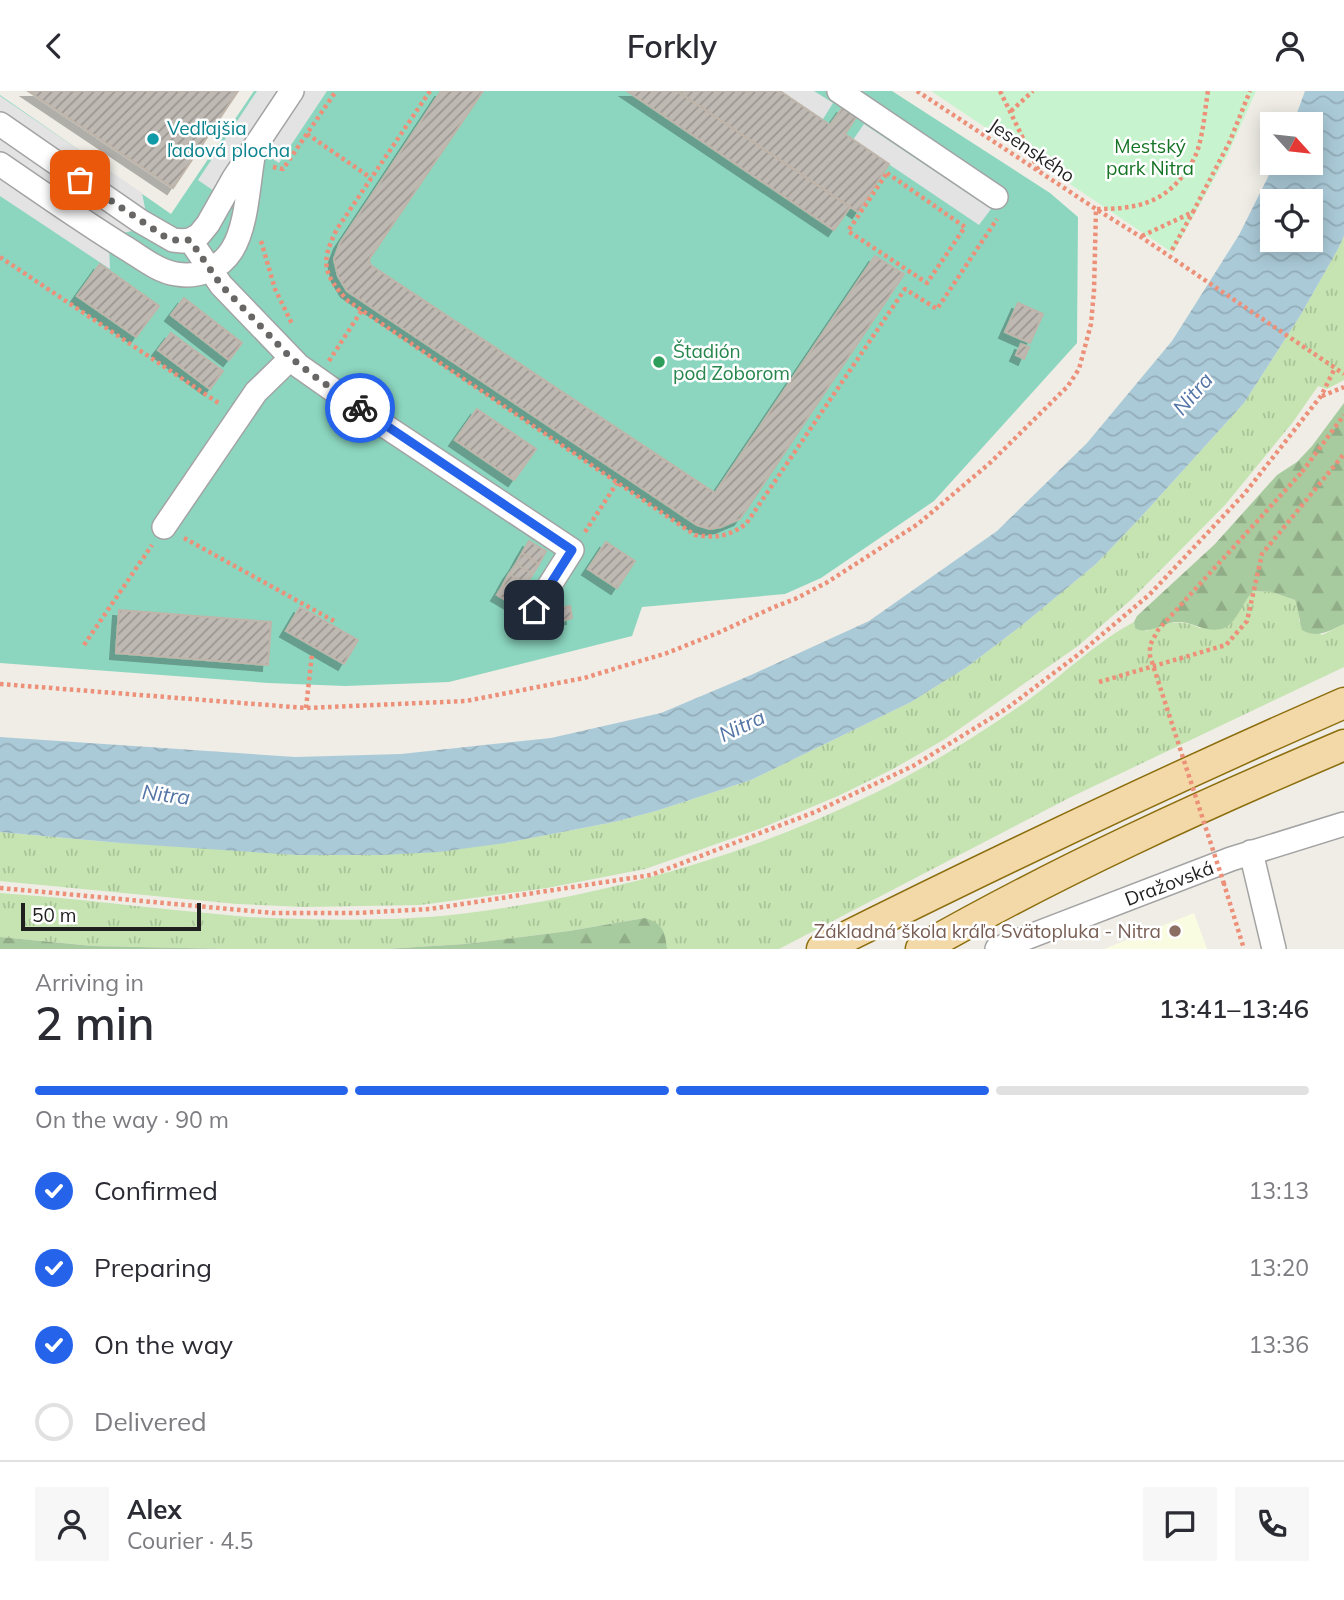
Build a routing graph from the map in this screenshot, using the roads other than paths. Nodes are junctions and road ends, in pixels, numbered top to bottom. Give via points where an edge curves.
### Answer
1 (292, 91) edge
2 (839, 91) edge
3 (0, 124) edge
4 (254, 147) junction
5 (0, 163) edge
6 (999, 205) road end
7 (190, 240) junction
8 (211, 270) junction
9 (291, 358) junction
10 (164, 527) road end
11 (534, 610) dead end
12 (1344, 703) edge
13 (1344, 745) edge
14 (1344, 824) edge
15 (1251, 852) junction
16 (822, 949) edge
17 (921, 949) edge
18 (998, 949) edge
19 (1274, 949) edge

1 - 4 street
2 - 6 street
3 - 7 street via 140,221 173,240
4 - 7 street via 208,224
4 - 8 street via 239,236 227,258
5 - 8 street via 157,268 187,275
7 - 8 street
8 - 9 street
9 - 10 street via 256,391
9 - 11 street via 323,371 572,550
12 - 16 main road via 964,878
13 - 17 main road via 1115,846
14 - 15 street, Dražovská
15 - 18 street, Dražovská
15 - 19 street

